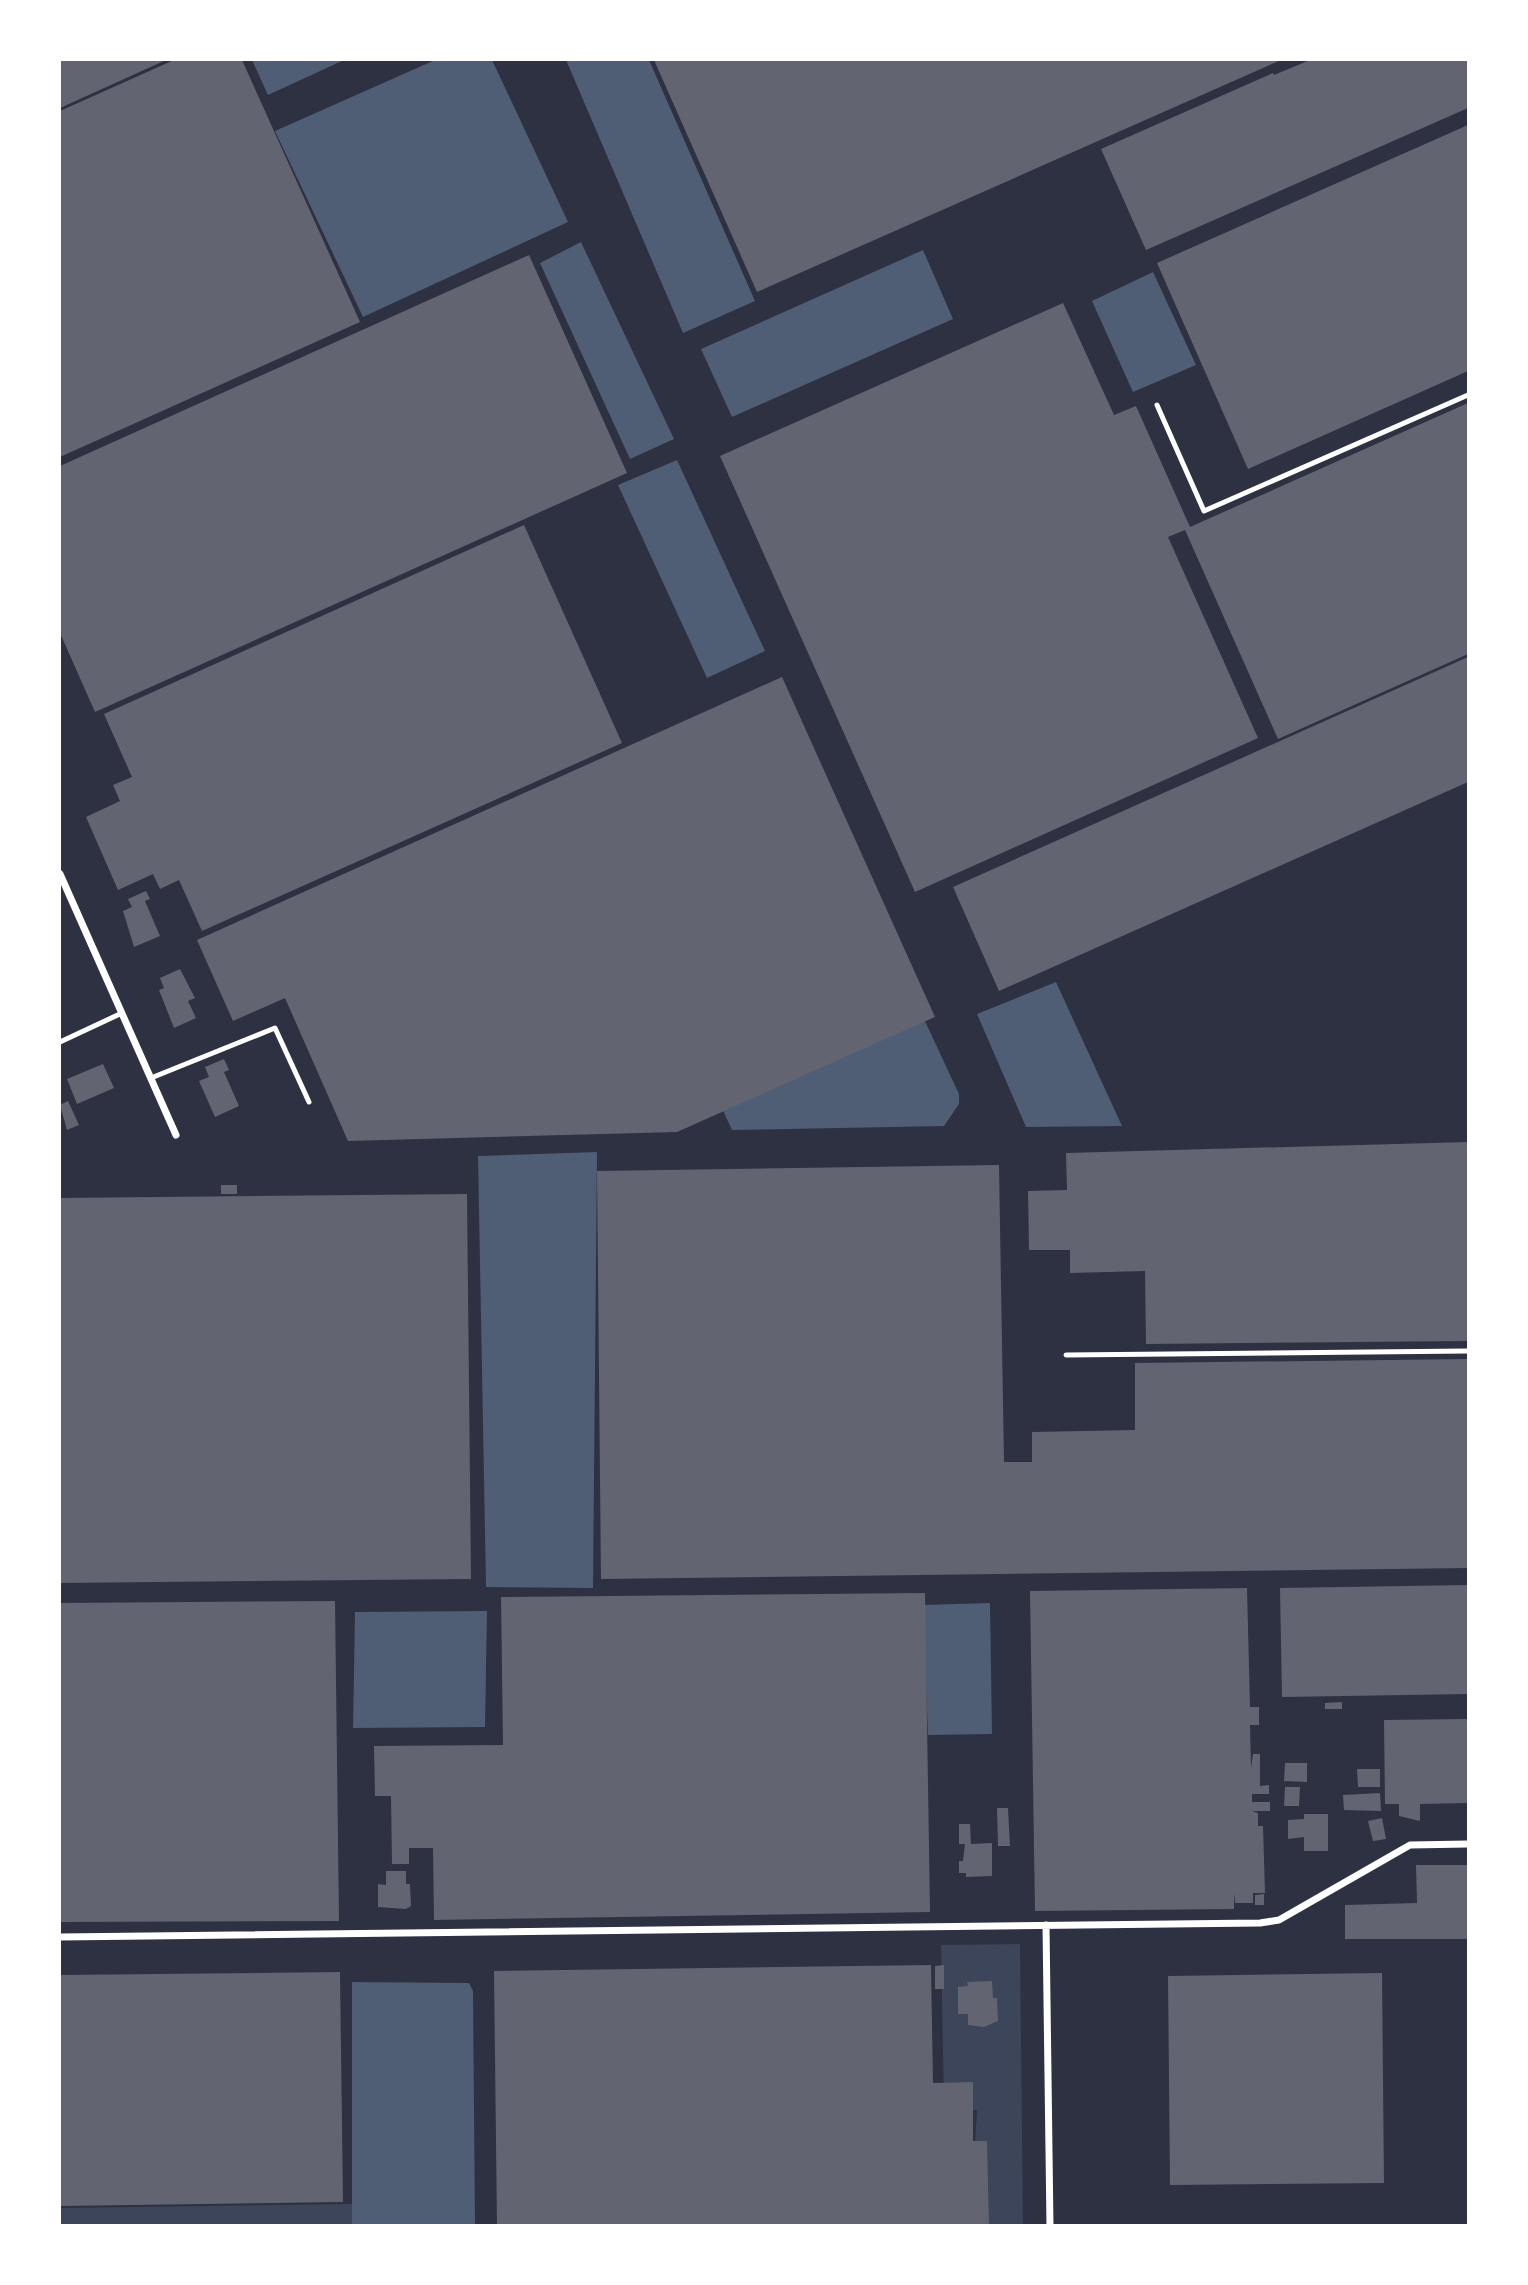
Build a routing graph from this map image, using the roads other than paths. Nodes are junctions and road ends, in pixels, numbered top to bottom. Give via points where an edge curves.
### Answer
1 (1468, 395) edge
2 (1157, 405) dead end
3 (60, 874) edge
4 (122, 1013) junction
5 (60, 1042) edge
6 (151, 1078) junction
7 (309, 1102) dead end
8 (176, 1135) dead end
9 (1468, 1352) edge
10 (1066, 1355) dead end
11 (1468, 1844) edge
12 (1046, 1925) junction
13 (60, 1937) edge
14 (1050, 2225) edge

1 - 2 lane via 1204,511
3 - 4 street
4 - 5 lane
4 - 6 street
6 - 7 lane via 275,1028
6 - 8 street
9 - 10 lane
11 - 12 street via 1410,1845 1279,1920
12 - 13 street
12 - 14 street

